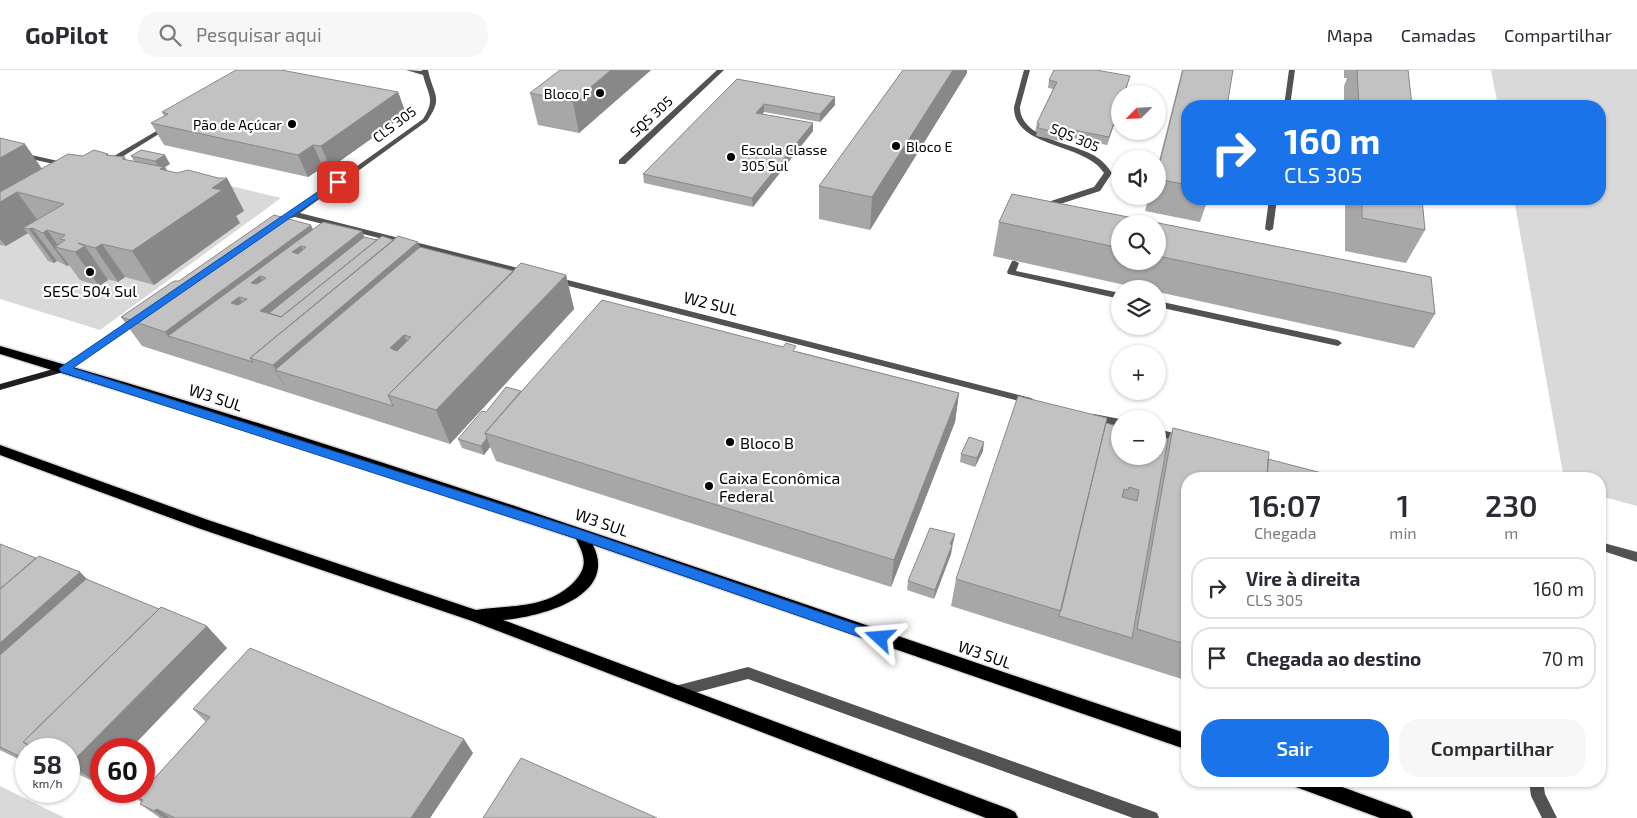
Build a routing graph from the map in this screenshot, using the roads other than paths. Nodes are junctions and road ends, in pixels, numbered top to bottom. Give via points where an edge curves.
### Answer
1 (409, 70) edge
2 (721, 70) edge
3 (1027, 70) edge
4 (1292, 70) edge
5 (425, 72) edge
6 (1288, 100) edge
7 (176, 122) edge
8 (0, 150) edge
9 (622, 162) dead end
10 (101, 166) edge
11 (75, 167) edge
12 (1272, 205) edge
13 (293, 214) junction
14 (1038, 218) edge
15 (285, 220) edge
16 (1269, 229) dead end
17 (1015, 263) dead end
18 (541, 276) edge
19 (551, 279) edge
20 (1111, 294) edge
21 (1166, 306) edge
22 (146, 314) edge
23 (1338, 343) dead end
24 (0, 350) edge
25 (64, 369) junction
26 (0, 387) edge
27 (1043, 404) edge
28 (1081, 414) edge
29 (1111, 422) edge
30 (1166, 435) edge
31 (1195, 443) edge
32 (0, 450) edge
33 (581, 535) junction
34 (1606, 548) edge
35 (1637, 557) edge
36 (475, 616) junction
37 (675, 692) junction
38 (1181, 740) edge
39 (1319, 787) edge
40 (1537, 787) edge
41 (1009, 818) edge
42 (1152, 818) edge
43 (1404, 818) edge
44 (1550, 818) edge

1 - 5 street
2 - 9 street, SQS 305
3 - 14 street, SQS 305 via 1017,110 1020,122 1036,135 1100,163 1108,173 1097,189 1054,203
4 - 6 street
5 - 13 street, CLS 305 via 434,108 425,120
7 - 10 street
8 - 11 street
12 - 16 street
13 - 15 street, CLS 305
13 - 18 street
17 - 20 street via 1011,272
19 - 27 street, W2 SUL
21 - 23 street
22 - 25 street
24 - 25 main road, W3 SUL
25 - 26 main road
25 - 33 main road, W3 SUL
28 - 29 street
30 - 31 street
32 - 36 main road via 203,524
33 - 36 main road via 591,558 590,574 562,601 538,609
33 - 38 main road, W3 SUL
34 - 35 street
36 - 37 main road
37 - 41 main road
37 - 42 street via 748,673
39 - 43 main road
40 - 44 street

